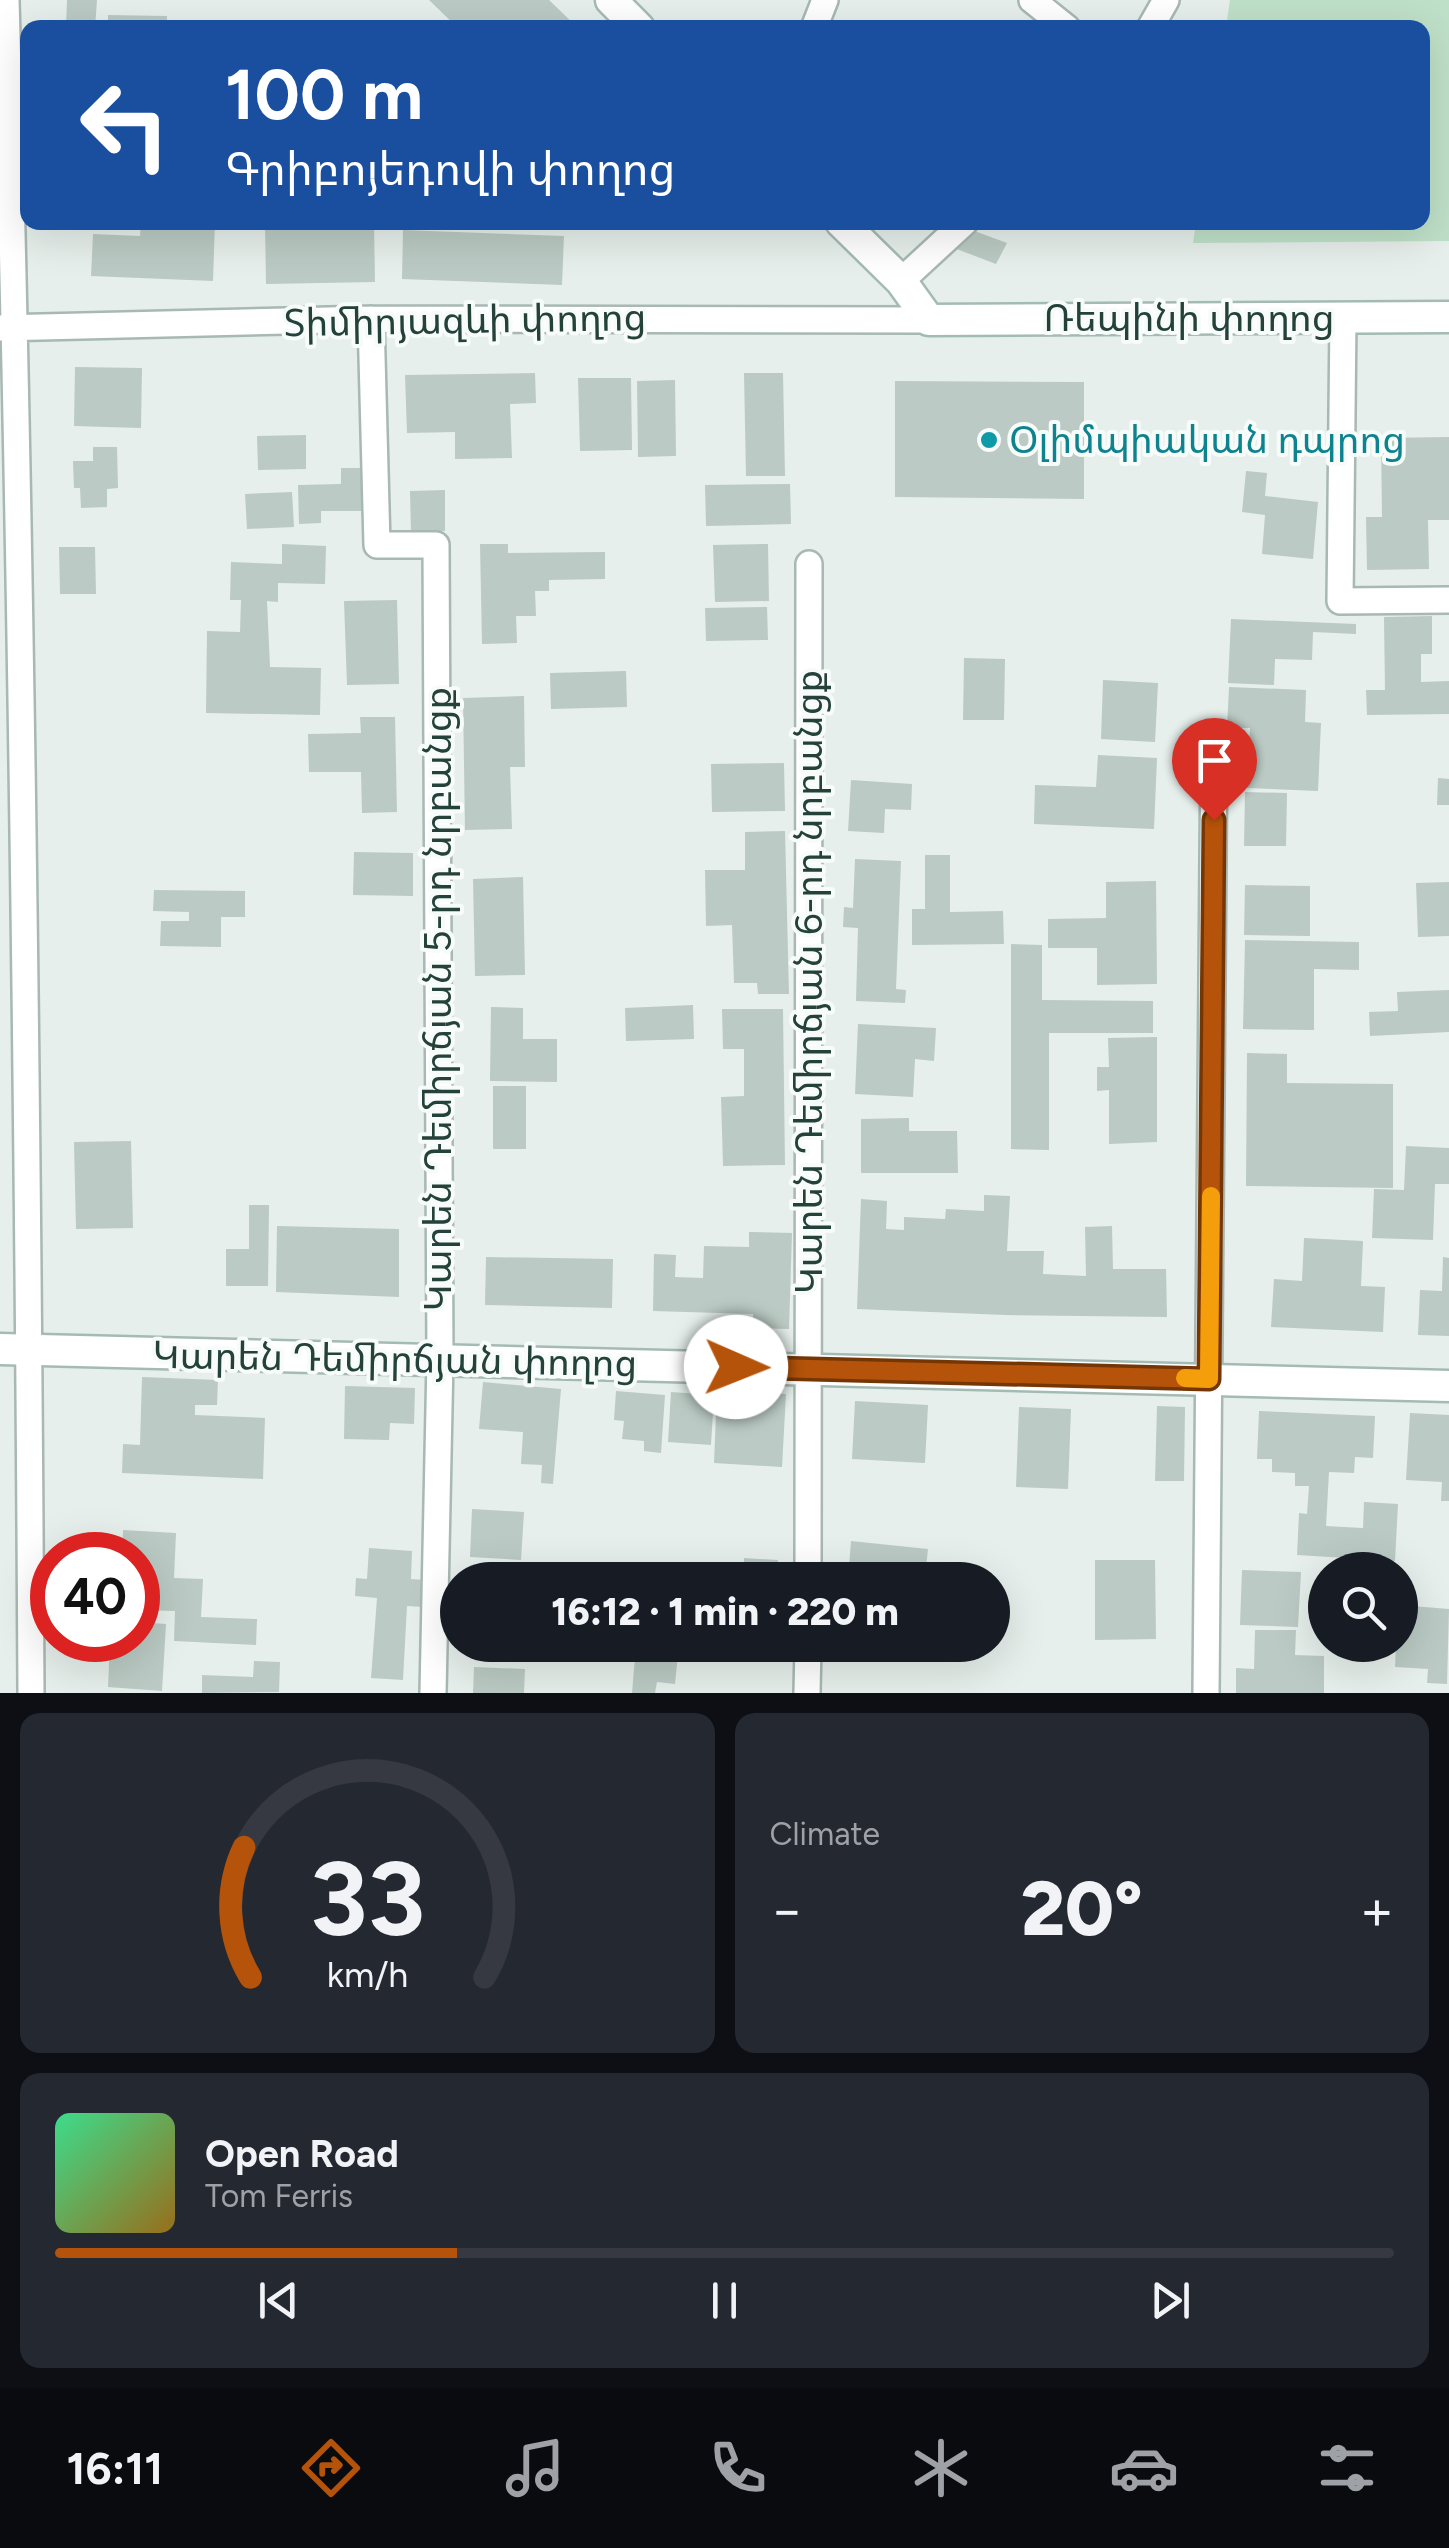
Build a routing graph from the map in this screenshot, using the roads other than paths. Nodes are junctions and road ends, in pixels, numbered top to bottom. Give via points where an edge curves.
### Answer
1 (6, 0) edge
2 (611, 0) edge
3 (1032, 0) edge
4 (631, 20) edge
5 (1057, 20) edge
6 (849, 230) edge
7 (956, 230) edge
8 (901, 281) junction
9 (1449, 316) edge
10 (1343, 318) junction
11 (372, 319) junction
12 (930, 320) junction
13 (8, 327) edge
14 (809, 564) dead end
15 (1449, 600) edge
16 (1214, 740) dead end
17 (15, 1349) edge
18 (440, 1360) junction
19 (808, 1368) junction
20 (1209, 1379) junction
21 (1449, 1386) edge
22 (808, 1562) edge
23 (808, 1662) edge
24 (30, 1693) edge
25 (432, 1693) edge
26 (808, 1693) edge
27 (1206, 1693) edge

1 - 13 street
2 - 4 street
3 - 5 street
6 - 8 street
7 - 8 street
8 - 12 street
9 - 10 street, Ռեպինի փողոց
10 - 12 street, Ռեպինի փողոց
10 - 15 street via 1340,601
11 - 12 street, Տիմիրյազևի փողոց
11 - 13 street, Տիմիրյազևի փողոց
11 - 18 street, Կարեն Դեմիրճյան 5-րդ նրբանցք via 377,546 436,544
13 - 17 street
14 - 19 street, Կարեն Դեմիրճյան 6-րդ նրբանցք
16 - 20 street
17 - 18 street, Կարեն Դեմիրճյան փողոց
17 - 24 street
18 - 19 street, Կարեն Դեմիրճյան փողոց
18 - 25 street, Կարեն Դեմիրճյան 5-րդ նրբանցք
19 - 20 street, Կարեն Դեմիրճյան փողոց
19 - 22 street, Կարեն Դեմիրճյան 6-րդ նրբանցք
20 - 21 street, Կարեն Դեմիրճյան փողոց
20 - 27 street
23 - 26 street

